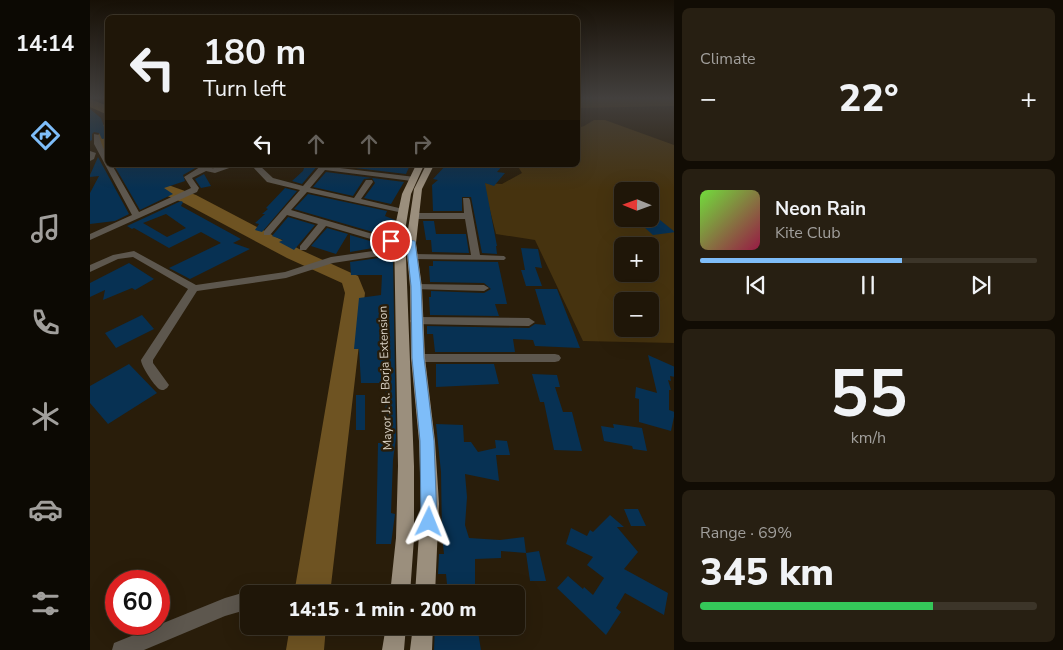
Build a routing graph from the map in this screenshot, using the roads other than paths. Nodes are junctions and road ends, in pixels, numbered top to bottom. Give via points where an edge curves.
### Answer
1 (96, 135) dead end
2 (91, 155) edge
3 (105, 155) edge
4 (109, 167) edge
5 (204, 167) edge
6 (228, 167) dead end
7 (257, 167) edge
8 (419, 167) edge
9 (428, 167) edge
10 (369, 182) dead end
11 (412, 185) junction
12 (305, 188) junction
13 (466, 200) dead end
14 (356, 201) junction
15 (287, 212) junction
16 (407, 214) junction
17 (137, 215) junction
18 (468, 216) junction
19 (324, 222) junction
20 (267, 233) dead end
21 (90, 236) edge
22 (302, 248) dead end
23 (407, 248) junction
24 (476, 257) junction
25 (501, 258) dead end
26 (90, 269) edge
27 (416, 286) junction
28 (194, 288) junction
29 (484, 288) dead end
30 (416, 321) junction
31 (529, 322) dead end
32 (418, 358) junction
33 (555, 358) dead end
34 (404, 380) junction
35 (420, 380) junction
36 (163, 385) dead end
37 (401, 585) edge
38 (426, 585) edge
39 (240, 602) edge
40 (395, 635) edge
41 (422, 635) edge
42 (121, 650) edge
43 (393, 650) edge
44 (421, 650) edge

1 - 3 street
2 - 3 street
4 - 17 street
5 - 6 street via 215,171
5 - 17 street via 188,177 195,189
7 - 12 street via 270,180
8 - 11 main road, Mayor J. R. Borja Extension
9 - 11 main road, Mayor J. R. Borja Extension
10 - 14 street
11 - 12 street via 326,168
11 - 16 main road, Mayor J. R. Borja Extension
12 - 14 street
12 - 15 street
13 - 18 street
14 - 16 street
15 - 19 street
15 - 20 street
16 - 18 street
16 - 23 main road, Mayor J. R. Borja Extension
17 - 21 street
18 - 24 street
19 - 22 street
19 - 23 street
23 - 24 street
23 - 27 main road, Mayor J. R. Borja Extension
23 - 28 street via 325,261 286,275
23 - 34 main road, Mayor J. R. Borja Extension
24 - 25 street
26 - 28 street via 116,257 134,254
27 - 29 street
27 - 30 main road, Mayor J. R. Borja Extension
28 - 36 street via 147,360
30 - 31 street
30 - 32 main road, Mayor J. R. Borja Extension
32 - 33 street
32 - 35 main road, Mayor J. R. Borja Extension
34 - 35 main road
34 - 37 main road, Mayor J. R. Borja Extension via 405,538
35 - 38 main road, Mayor J. R. Borja Extension via 430,504
39 - 42 street
40 - 43 main road
41 - 44 main road

